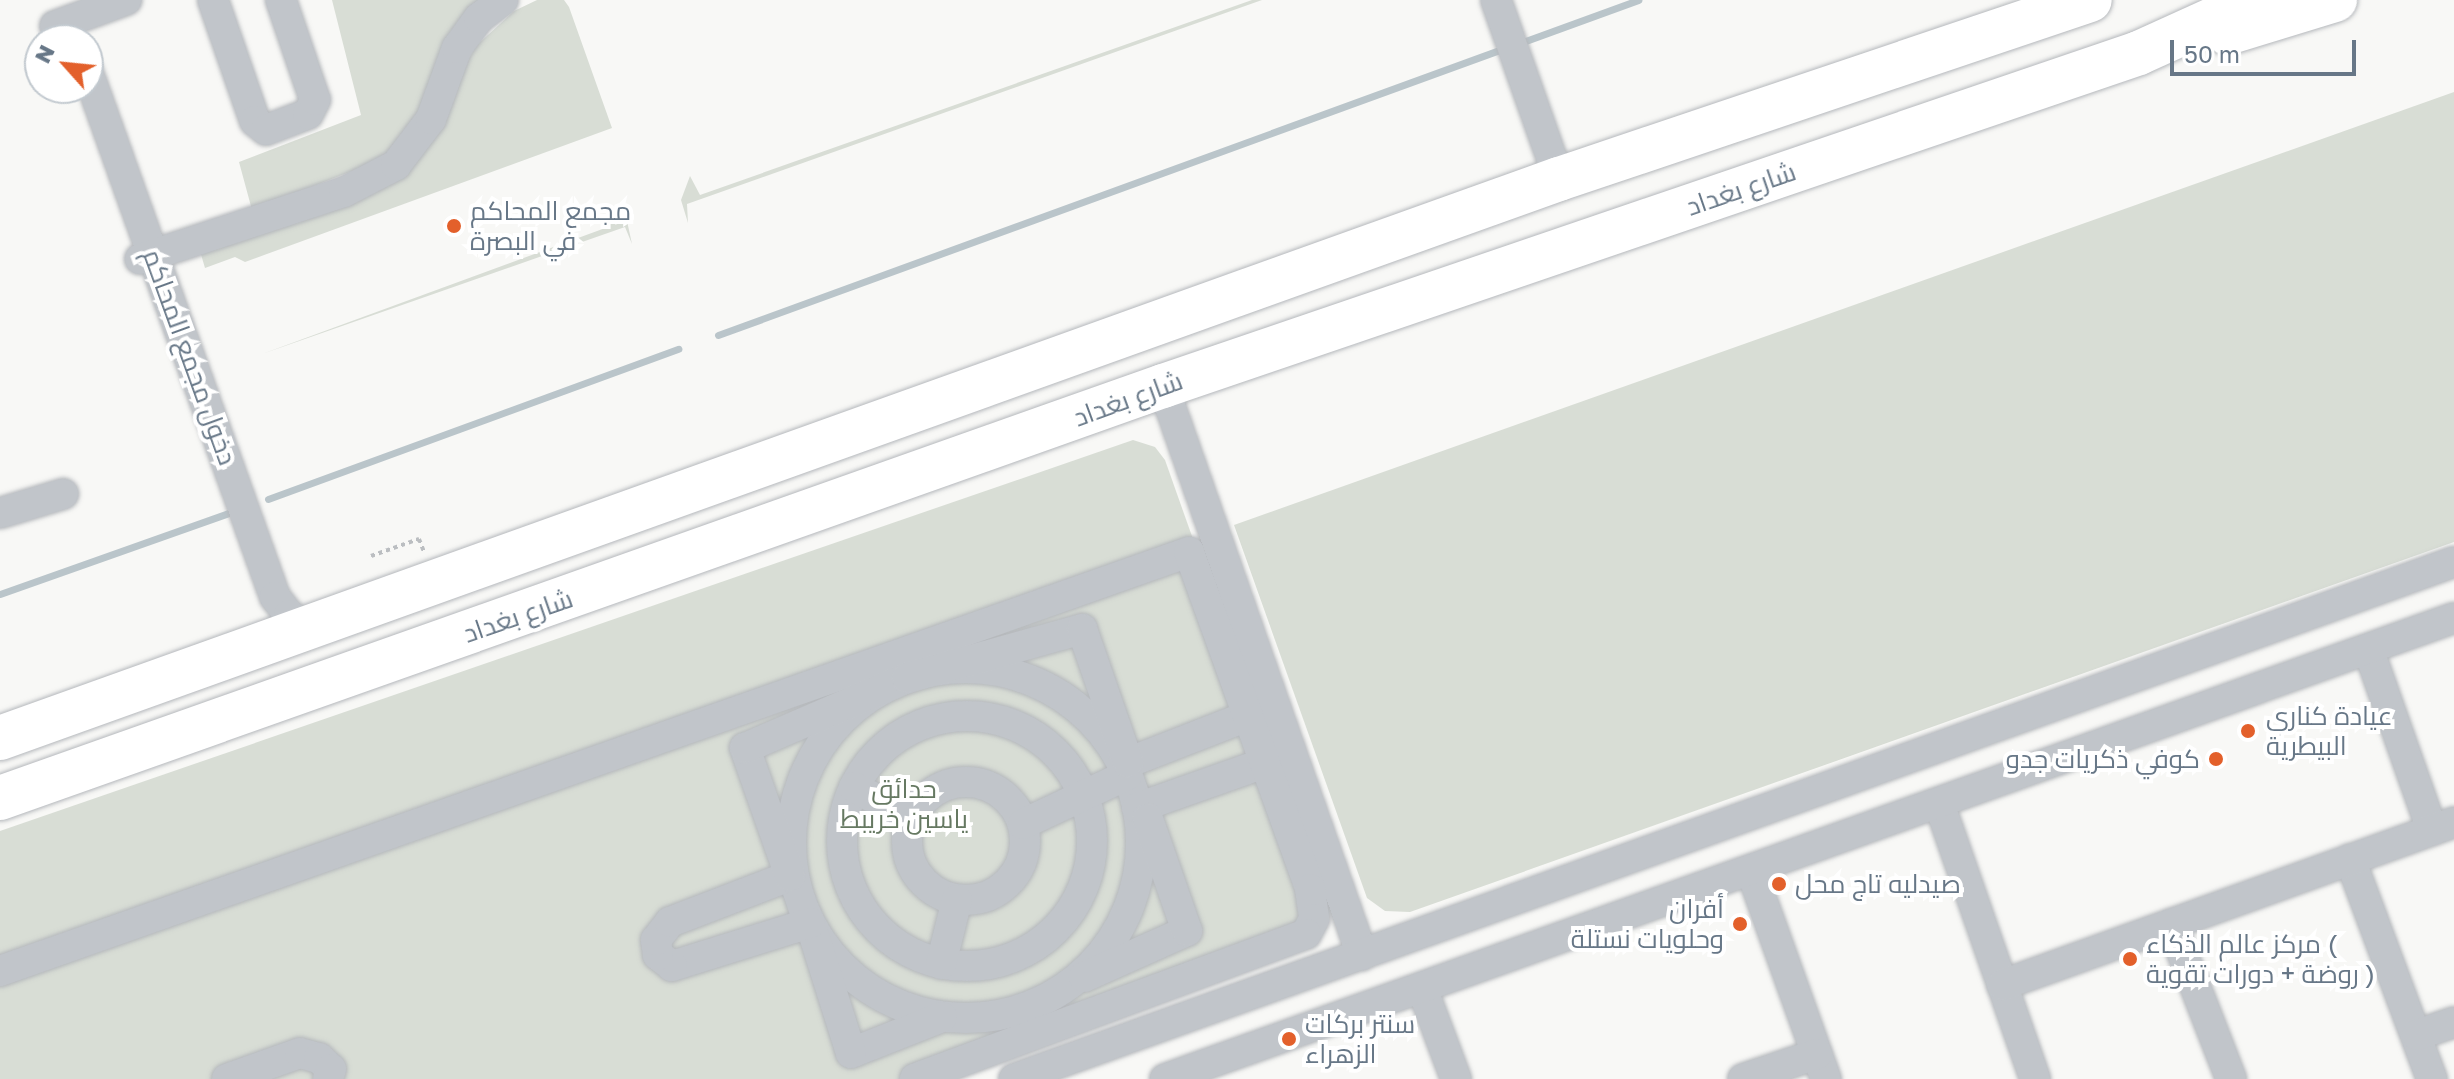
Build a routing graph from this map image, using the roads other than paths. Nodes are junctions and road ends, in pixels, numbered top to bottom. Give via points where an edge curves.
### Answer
1 (126, 0) edge
2 (213, 0) edge
3 (281, 0) edge
4 (503, 0) edge
5 (2090, 0) edge
6 (2256, 0) edge
7 (2335, 0) edge
8 (1505, 9) edge
9 (61, 21) edge
10 (2139, 53) junction
11 (85, 104) edge
12 (96, 104) edge
13 (110, 157) junction
14 (1559, 179) junction
15 (146, 256) junction
16 (1163, 386) junction
17 (63, 494) dead end
18 (0, 513) edge
19 (2454, 562) edge
20 (2454, 618) edge
21 (309, 628) junction
22 (258, 646) junction
23 (2369, 651) junction
24 (907, 678) junction
25 (1248, 716) junction
26 (919, 726) junction
27 (0, 738) edge
28 (1265, 763) junction
29 (1126, 767) junction
30 (854, 787) junction
31 (0, 798) edge
32 (1084, 798) junction
33 (1939, 803) junction
34 (1140, 807) junction
35 (912, 819) junction
36 (1023, 824) junction
37 (2443, 826) edge
38 (2350, 859) junction
39 (1619, 864) junction
40 (790, 867) junction
41 (1751, 870) junction
42 (850, 882) junction
43 (957, 900) junction
44 (1634, 912) junction
45 (2171, 924) junction
46 (812, 926) junction
47 (1362, 955) junction
48 (1007, 960) junction
49 (941, 964) junction
50 (0, 971) edge
51 (1071, 982) junction
52 (2002, 985) junction
53 (1422, 988) junction
54 (1018, 1010) junction
55 (942, 1017) junction
56 (2454, 1022) edge
57 (2417, 1035) junction
58 (1243, 1066) edge
59 (1821, 1066) edge
60 (227, 1079) edge
61 (328, 1079) edge
62 (915, 1079) edge
63 (1014, 1079) edge
64 (1165, 1079) edge
65 (1456, 1079) edge
66 (1743, 1079) edge
67 (2035, 1079) edge
68 (2231, 1079) edge
69 (2432, 1079) edge

1 - 9 street
2 - 3 street via 255,121 266,130 308,114 315,100
4 - 15 street via 479,18 457,48 431,119 396,165 353,189
5 - 14 highway
6 - 10 highway, شارع بغداد
7 - 10 highway
8 - 14 street via 1519,71
10 - 16 highway, شارع بغداد
11 - 13 street
12 - 13 street
13 - 15 street
14 - 21 highway
15 - 21 street, دخول مجمع المحاكم via 275,597
15 - 22 street via 261,602 264,625
16 - 31 highway, شارع بغداد
16 - 47 street
17 - 18 street
19 - 39 street
20 - 23 street
21 - 22 highway
22 - 27 highway
23 - 33 street
23 - 37 street
24 - 26 street
24 - 29 street via 976,668 1042,684 1097,726
24 - 29 street via 1082,629
24 - 40 street via 851,711 810,763 792,827
24 - 40 street via 745,748
25 - 28 street
25 - 29 street
25 - 50 street via 1189,552
26 - 30 street via 883,748
26 - 32 street via 974,716 1021,728 1060,758
28 - 34 street
28 - 62 street via 1310,889 1314,919 1306,934
29 - 32 street
29 - 34 street
30 - 35 street
30 - 42 street via 842,835
32 - 36 street
32 - 48 street via 1091,849 1079,896 1049,935
33 - 41 street
33 - 52 street
34 - 51 street via 1141,844 1128,907 1114,935
34 - 51 street via 1187,931
35 - 36 street via 934,791 976,782 1003,794
35 - 43 street via 907,839 913,868 931,889
36 - 43 street via 1023,858 1009,882 985,897
37 - 38 street
38 - 45 street
38 - 57 street
39 - 44 street
39 - 47 street
40 - 42 street
40 - 46 street
40 - 46 street via 790,876 670,922 656,940 658,955 672,966
41 - 44 street
41 - 59 street
42 - 46 street
42 - 49 street via 891,942
43 - 49 street
44 - 53 street
45 - 52 street
45 - 68 street
46 - 55 street via 851,975 879,995
46 - 55 street via 851,1053
47 - 63 street
48 - 49 street via 984,966
48 - 54 street
51 - 54 street
52 - 67 street
53 - 58 street
53 - 65 street
54 - 55 street
56 - 57 street
57 - 69 street
58 - 64 street
59 - 66 street
60 - 61 street via 300,1053 319,1058 331,1069

